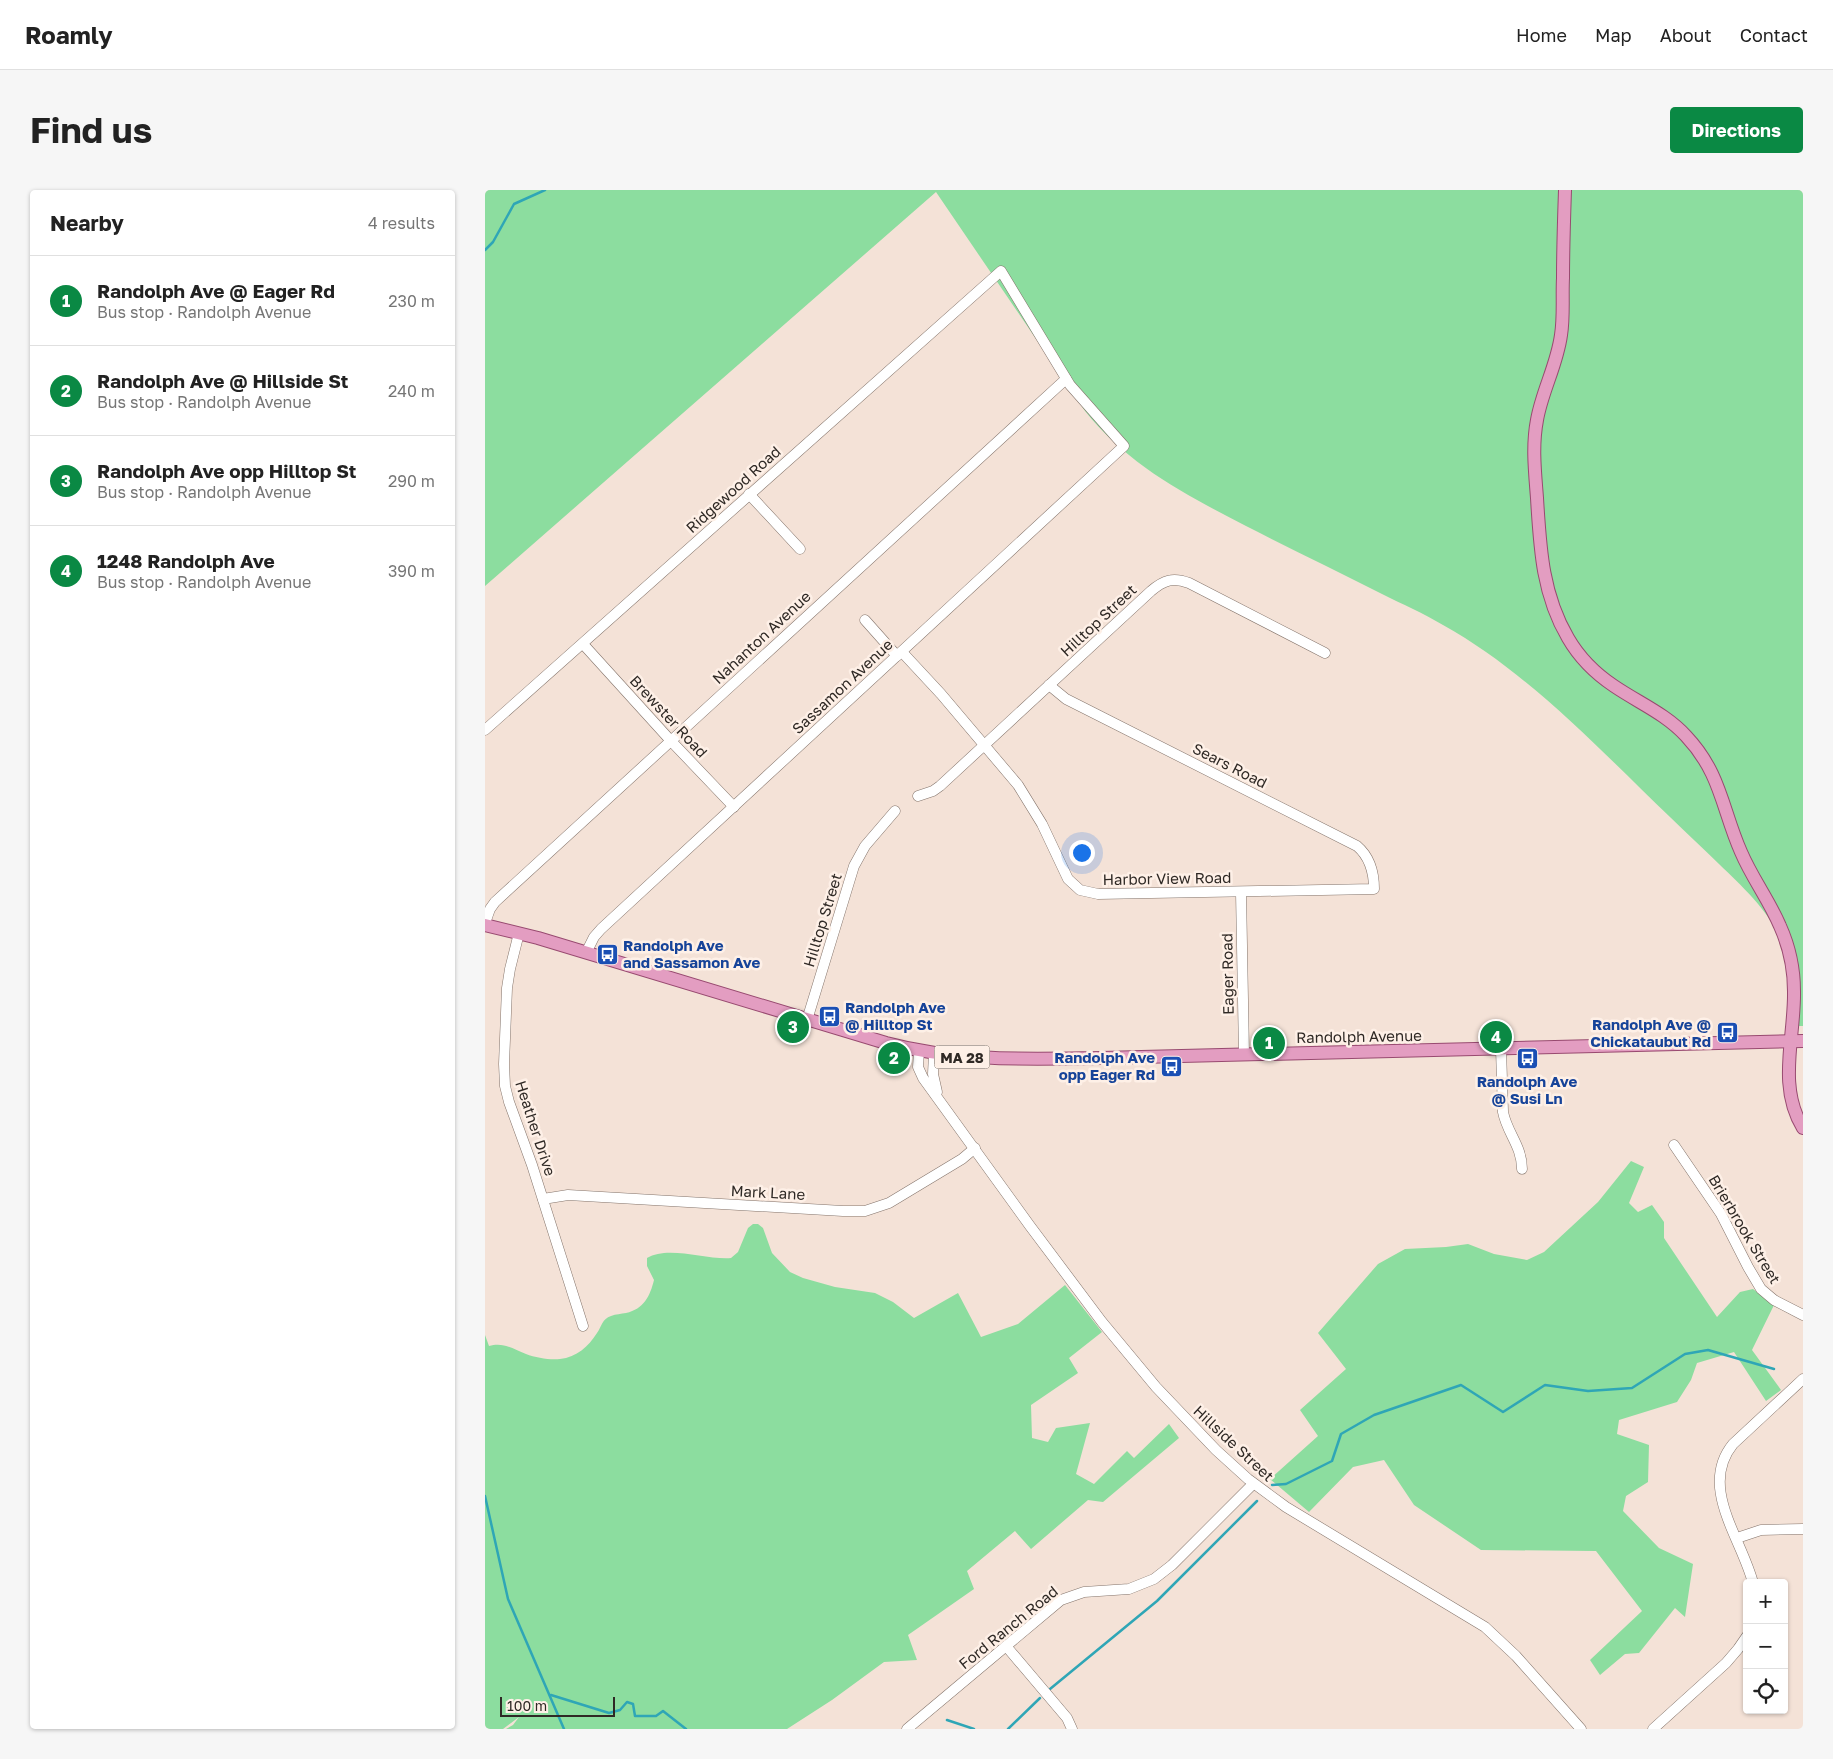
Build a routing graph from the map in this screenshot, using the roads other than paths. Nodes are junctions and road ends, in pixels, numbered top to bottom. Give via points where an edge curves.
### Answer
1 (1565, 190) edge
2 (1065, 378) junction
3 (749, 494) junction
4 (799, 549) dead end
5 (865, 620) dead end
6 (583, 644) junction
7 (1325, 653) dead end
8 (899, 654) junction
9 (1049, 685) junction
10 (485, 730) edge
11 (671, 740) junction
12 (984, 746) junction
13 (918, 796) dead end
14 (734, 807) junction
15 (895, 811) dead end
16 (1374, 889) joint
17 (1241, 892) junction
18 (485, 924) edge
19 (519, 933) junction
20 (587, 953) junction
21 (807, 1020) junction
22 (1797, 1042) edge
23 (1501, 1049) junction
24 (919, 1051) junction
25 (935, 1054) junction
26 (1244, 1054) junction
27 (939, 1100) junction
28 (1803, 1128) edge
29 (1674, 1145) dead end
30 (975, 1148) junction
31 (1522, 1169) dead end
32 (543, 1199) junction
33 (1803, 1315) edge
34 (583, 1326) dead end
35 (1803, 1379) edge
36 (1253, 1484) junction
37 (1803, 1529) edge
38 (1737, 1538) junction
39 (1752, 1579) edge
40 (1743, 1642) edge
41 (1006, 1646) junction
42 (907, 1729) edge
43 (1072, 1729) edge
44 (1581, 1729) edge
45 (1653, 1729) edge

1 - 22 main road via 1561,334 1539,410 1534,446 1540,547 1547,589 1567,637 1587,663 1615,687 1673,723 1694,744 1709,767 1721,791 1741,852 1787,942 1793,968
2 - 3 street, Ridgewood Road via 1001,271
2 - 8 street, Sassamon Avenue via 1124,446
2 - 11 street, Nahanton Avenue
3 - 4 street
3 - 6 street, Ridgewood Road
5 - 8 street, Harbor View Road
6 - 10 street, Ridgewood Road
6 - 11 street, Brewster Road
7 - 9 street, Hilltop Street via 1189,583 1170,579 1157,586
8 - 12 street, Harbor View Road via 935,687
8 - 14 street, Sassamon Avenue
9 - 12 street, Hilltop Street
9 - 16 street, Sears Road via 1066,699 1357,846 1369,861
11 - 14 street, Brewster Road
11 - 18 street, Nahanton Avenue via 495,902
12 - 13 street, Hilltop Street via 937,789
12 - 17 street, Harbor View Road via 1023,792 1066,876 1080,890 1098,894
14 - 20 street, Sassamon Avenue via 597,933
15 - 21 street, Hilltop Street via 865,846 854,866
16 - 17 street, Harbor View Road
17 - 26 street, Eager Road
18 - 19 main road, Randolph Avenue / MA 28
19 - 20 main road, Randolph Avenue / MA 28
19 - 32 street, Heather Drive via 506,994 505,1078 509,1102
20 - 21 main road, Randolph Avenue / MA 28
21 - 24 main road, Randolph Avenue / MA 28
22 - 23 main road, Randolph Avenue / MA 28
22 - 28 main road via 1790,1097
23 - 26 main road, Randolph Avenue / MA 28
23 - 31 street via 1503,1112 1521,1154
24 - 25 main road, Randolph Avenue / MA 28
24 - 27 street, Hillside Street via 920,1072
25 - 26 main road, Randolph Avenue / MA 28 via 1006,1059
25 - 27 street, Hillside Street via 933,1079
27 - 30 street, Hillside Street
29 - 33 street, Brierbrook Street via 1725,1220 1761,1289 1774,1300
30 - 32 street, Mark Lane via 889,1203 858,1211 568,1195
30 - 36 street, Hillside Street via 1111,1333 1216,1450
32 - 34 street, Heather Drive
35 - 38 street via 1733,1444 1723,1461 1720,1493
36 - 41 street, Ford Ranch Road via 1172,1565 1152,1580 1129,1589 1091,1591 1067,1597
36 - 44 street, Hillside Street via 1303,1518 1485,1627 1516,1656
37 - 38 street via 1761,1530
38 - 39 street
40 - 45 street via 1726,1663
41 - 42 street, Ford Ranch Road
41 - 43 street via 1067,1718

